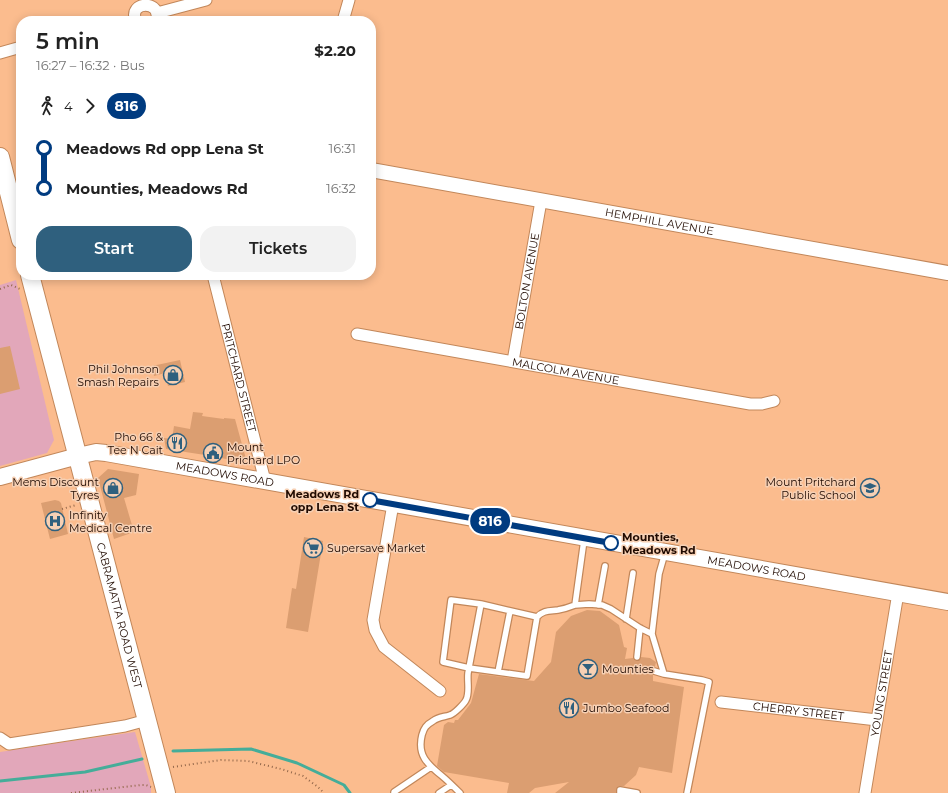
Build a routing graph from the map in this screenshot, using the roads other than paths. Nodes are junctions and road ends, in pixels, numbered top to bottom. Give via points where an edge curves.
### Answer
1 (206, 0) edge
2 (349, 0) edge
3 (142, 2) edge
4 (133, 16) edge
5 (156, 16) edge
6 (159, 16) edge
7 (344, 16) edge
8 (16, 49) edge
9 (0, 53) edge
10 (0, 157) edge
11 (376, 171) edge
12 (541, 201) junction
13 (16, 218) edge
14 (948, 273) edge
15 (214, 280) edge
16 (25, 282) edge
17 (357, 334) dead end
18 (513, 361) junction
19 (774, 401) dead end
20 (78, 456) junction
21 (0, 478) edge
22 (265, 481) junction
23 (393, 504) junction
24 (584, 538) junction
25 (665, 552) junction
26 (605, 566) dead end
27 (633, 573) dead end
28 (898, 594) junction
29 (948, 602) edge
30 (481, 604) junction
31 (575, 605) junction
32 (598, 605) junction
33 (510, 610) junction
34 (537, 617) junction
35 (626, 619) junction
36 (640, 628) junction
37 (652, 634) junction
38 (637, 657) dead end
39 (469, 668) junction
40 (654, 671) dead end
41 (498, 672) junction
42 (664, 674) junction
43 (440, 691) dead end
44 (721, 702) dead end
45 (147, 720) junction
46 (877, 720) junction
47 (0, 738) edge
48 (431, 767) junction
49 (451, 785) junction
50 (158, 790) edge
51 (394, 793) edge
52 (440, 793) edge
53 (460, 793) edge
54 (620, 793) edge
55 (636, 793) edge
56 (687, 793) edge
57 (865, 793) edge

1 - 6 street
2 - 7 street
3 - 4 street
3 - 5 street via 155,9
8 - 9 street
10 - 13 main road
11 - 12 street, HEMPHILL AVENUE
12 - 14 street, HEMPHILL AVENUE
12 - 18 street, BOLTON AVENUE
15 - 22 street, PRITCHARD STREET
16 - 20 main road, CABRAMATTA ROAD WEST
17 - 18 street, MALCOLM AVENUE
18 - 19 street, MALCOLM AVENUE via 750,404
20 - 21 main road, MEADOWS ROAD
20 - 22 main road, MEADOWS ROAD via 96,452 106,453
20 - 45 main road, CABRAMATTA ROAD WEST
22 - 23 main road, MEADOWS ROAD
23 - 24 main road, MEADOWS ROAD
23 - 43 street via 373,620 375,630 384,648
24 - 25 main road, MEADOWS ROAD
24 - 31 lane
25 - 28 main road, MEADOWS ROAD
25 - 37 lane via 659,574
26 - 32 lane
27 - 35 lane
28 - 29 main road, MEADOWS ROAD
28 - 46 street, YOUNG STREET
30 - 33 lane
30 - 39 lane
30 - 39 lane via 451,600 443,662
31 - 32 lane
31 - 34 lane via 550,610
32 - 35 lane via 611,609
33 - 34 lane
33 - 41 lane
34 - 41 lane via 528,676
35 - 36 lane
36 - 37 lane
36 - 38 lane
37 - 42 lane
39 - 41 lane
39 - 48 lane via 466,700 451,715 433,720 425,727 420,742 421,750
40 - 42 lane
42 - 56 lane via 709,682
44 - 46 street, CHERRY STREET
45 - 47 street via 126,726 9,744
45 - 50 main road, CABRAMATTA ROAD WEST
46 - 57 street, YOUNG STREET
48 - 49 lane
48 - 51 lane
49 - 52 lane
49 - 53 lane
54 - 55 lane via 620,790

